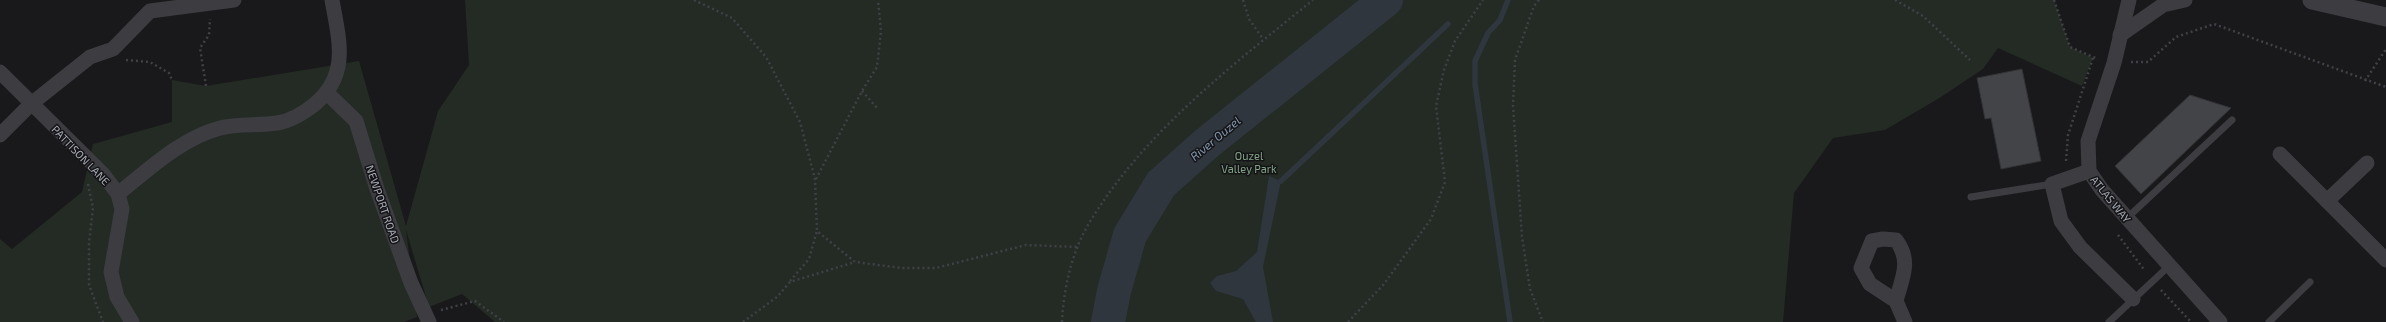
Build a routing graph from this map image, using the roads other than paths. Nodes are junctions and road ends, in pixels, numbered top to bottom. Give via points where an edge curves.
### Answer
1 (234, 0) edge
2 (332, 0) edge
3 (2129, 0) edge
4 (2186, 0) edge
5 (2312, 0) edge
6 (2386, 17) edge
7 (2120, 34) junction
8 (0, 72) edge
9 (327, 93) junction
10 (31, 104) junction
11 (2232, 120) dead end
12 (0, 135) edge
13 (2280, 154) dead end
14 (2367, 163) dead end
15 (2089, 171) junction
16 (2052, 184) junction
17 (118, 194) junction
18 (1971, 197) dead end
19 (2327, 201) junction
20 (2127, 218) junction
21 (2386, 260) edge
22 (2169, 266) junction
23 (2310, 282) dead end
24 (2133, 299) junction
25 (1896, 301) dead end
26 (427, 318) edge
27 (132, 322) edge
28 (1905, 322) edge
29 (2109, 322) edge
30 (2220, 322) edge
31 (2269, 322) edge

1 - 10 street via 150,11 113,48 90,57
2 - 9 street via 340,50 338,72
3 - 7 street, ATLAS WAY
4 - 7 street via 2163,5
5 - 6 street
7 - 15 street, ATLAS WAY via 2114,63 2088,141
8 - 10 street, PATTISON LANE
9 - 17 street via 306,112 279,123 220,128 184,142
9 - 26 street, NEWPORT ROAD via 356,121 401,254
10 - 12 street
10 - 17 street, PATTISON LANE via 103,174
11 - 20 lane
13 - 19 street
14 - 19 street
15 - 16 street
15 - 20 street, ATLAS WAY
16 - 18 lane
16 - 24 street via 2061,221 2080,247
17 - 27 street, PATTISON LANE via 122,209 111,272 117,297
19 - 21 street
20 - 22 street, ATLAS WAY
22 - 24 lane
22 - 30 street, ATLAS WAY
23 - 31 lane
24 - 29 lane
25 - 28 street

